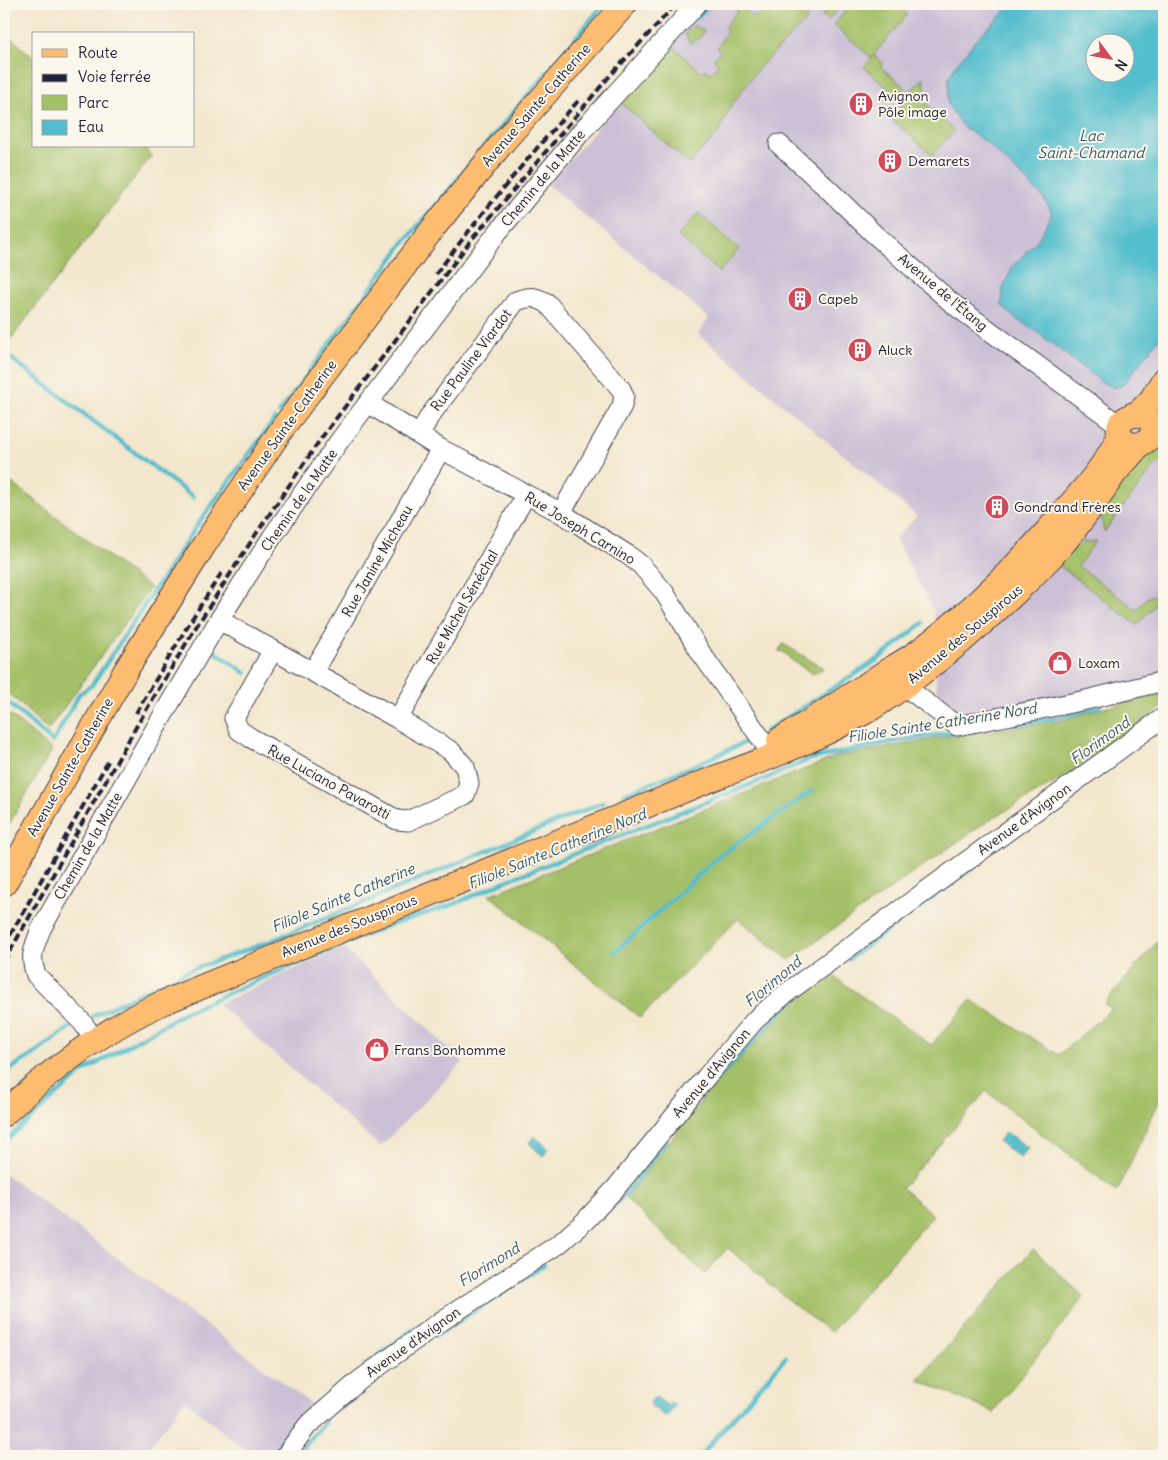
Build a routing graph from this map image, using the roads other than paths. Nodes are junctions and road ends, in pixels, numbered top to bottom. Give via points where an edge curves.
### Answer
1 (625, 4) edge
2 (697, 4) edge
3 (779, 144) dead end
4 (1164, 379) edge
5 (368, 403) junction
6 (1144, 428) edge
7 (420, 436) junction
8 (441, 449) junction
9 (526, 495) junction
10 (561, 513) junction
11 (219, 620) junction
12 (273, 650) junction
13 (312, 672) junction
14 (900, 676) junction
15 (1164, 681) edge
16 (1164, 717) edge
17 (398, 719) junction
18 (770, 752) junction
19 (4, 884) edge
20 (94, 1041) junction
21 (4, 1114) edge
22 (285, 1456) edge

1 - 19 main road, Avenue Sainte-Catherine via 503,142 434,227 284,426 126,670
2 - 5 street, Chemin de la Matte via 581,132 497,233
3 - 6 street, Avenue de l'Étang via 953,304
4 - 6 main road, Avenue des Souspirous via 1151,400
5 - 7 street, Rue Joseph Carnino
5 - 11 street, Chemin de la Matte via 272,537
6 - 14 main road, Avenue des Souspirous via 1094,505 1027,582 945,655
7 - 8 street, Rue Joseph Carnino
7 - 10 street, Rue Pauline Viardot via 428,417 516,301 529,296 547,303 624,396 622,406
8 - 9 street, Rue Joseph Carnino
8 - 13 street, Rue Janine Micheau
9 - 10 street, Rue Joseph Carnino
9 - 17 street, Rue Michel Sénéchal
10 - 18 street, Rue Joseph Carnino via 641,565 664,592 701,654
11 - 12 street, Rue Luciano Pavarotti
11 - 20 street, Chemin de la Matte via 32,949 36,975 83,1023
12 - 13 street, Rue Luciano Pavarotti
12 - 17 street, Rue Luciano Pavarotti via 234,718 238,730 397,820 408,821 465,795 469,783 465,767 451,751
13 - 17 street, Rue Luciano Pavarotti
14 - 15 street via 927,705 957,726
14 - 18 main road, Avenue des Souspirous via 873,707 841,725
16 - 22 street, Avenue d'Avignon via 785,994 749,1027 622,1182 585,1221 559,1244 434,1326 360,1380 307,1426
18 - 20 main road, Avenue des Souspirous via 717,777 187,992 135,1016
20 - 21 main road, Avenue des Souspirous via 51,1072

